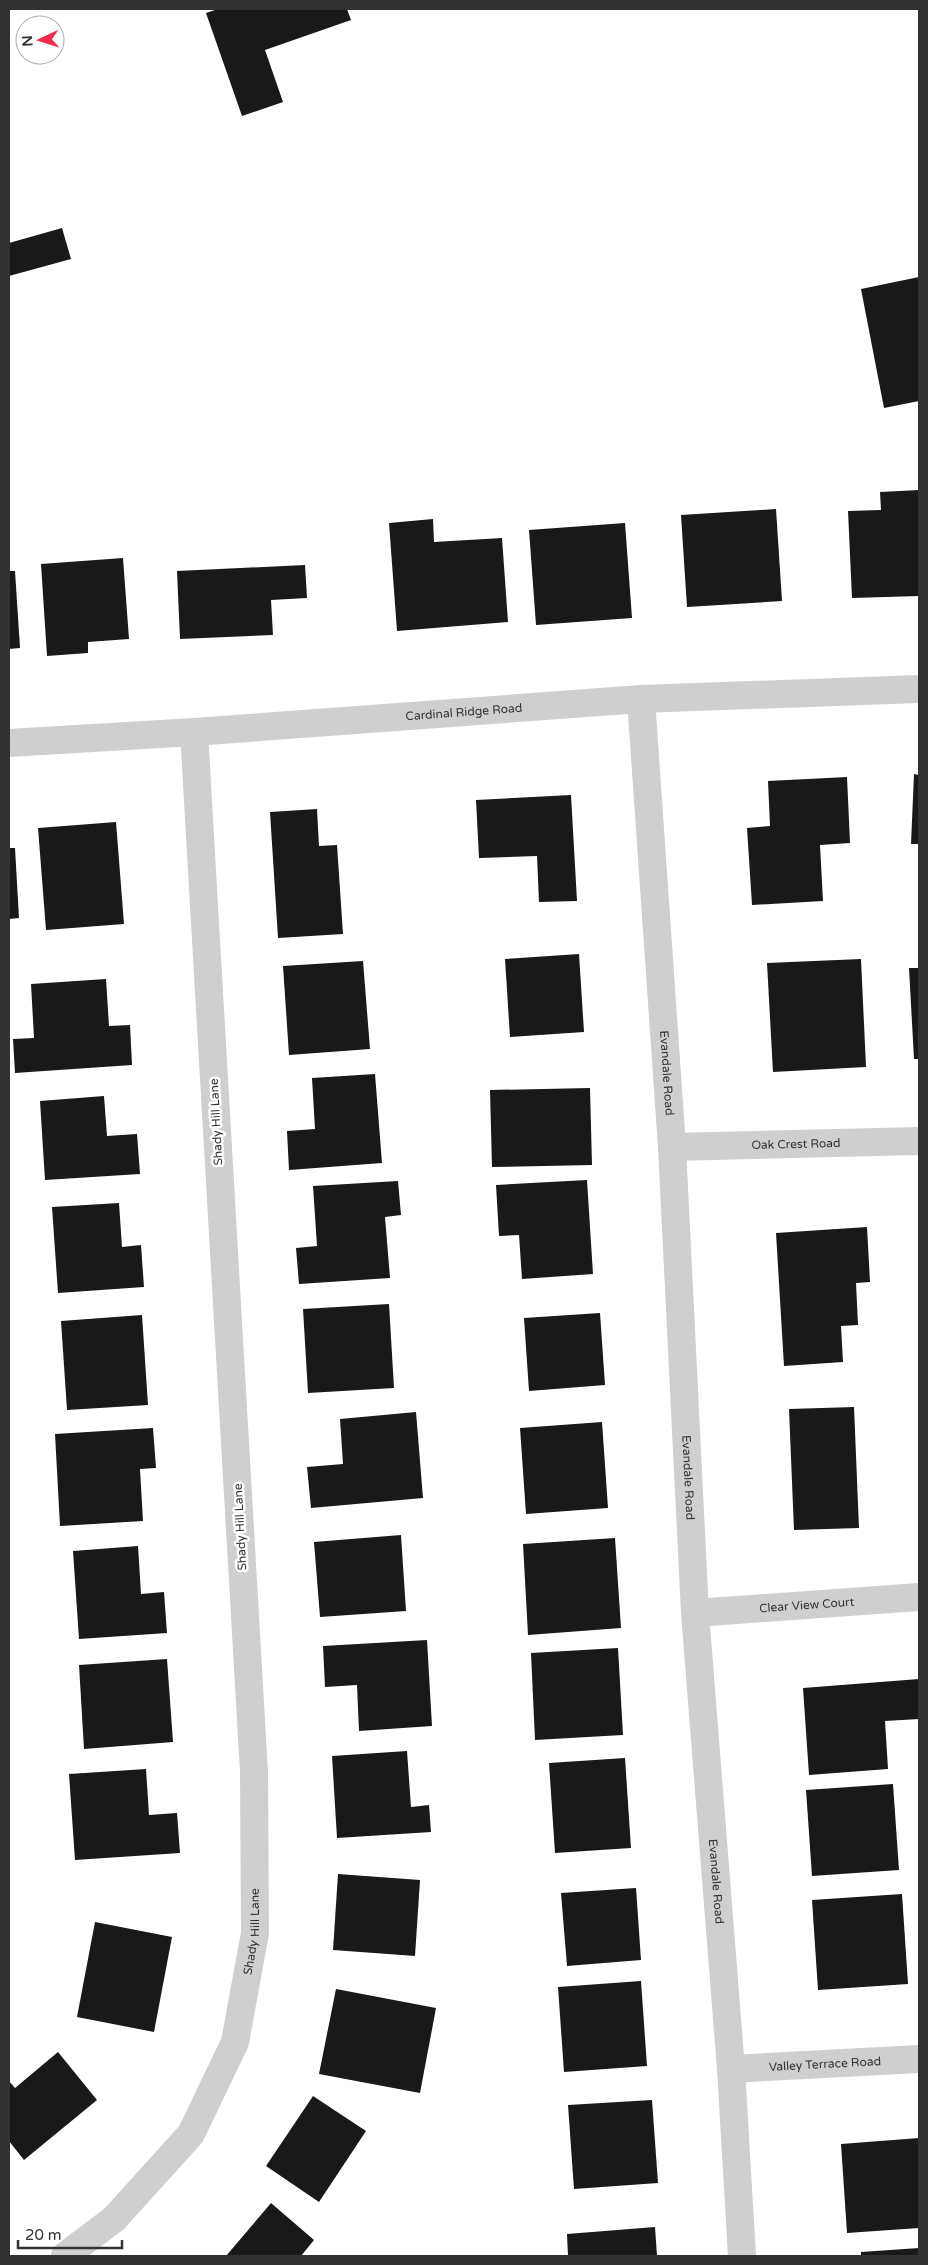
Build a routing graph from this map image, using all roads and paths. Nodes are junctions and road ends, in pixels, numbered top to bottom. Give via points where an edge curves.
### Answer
1 (919, 689) edge
2 (641, 699) junction
3 (194, 732) junction
4 (9, 743) edge
5 (919, 1141) edge
6 (672, 1147) junction
7 (919, 1597) edge
8 (695, 1613) junction
9 (919, 2059) edge
10 (731, 2069) junction
11 (65, 2256) edge
12 (742, 2256) edge

1 - 2 street, Cardinal Ridge Road
2 - 3 street, Cardinal Ridge Road
2 - 6 street, Evandale Road
3 - 4 street, Cardinal Ridge Road
3 - 11 street, Shady Hill Lane via 253,1762 256,1933 236,2042 191,2134 114,2219
5 - 6 street, Oak Crest Road
6 - 8 street, Evandale Road
7 - 8 street, Clear View Court
8 - 10 street, Evandale Road
9 - 10 street, Valley Terrace Road
10 - 12 street, Evandale Road

